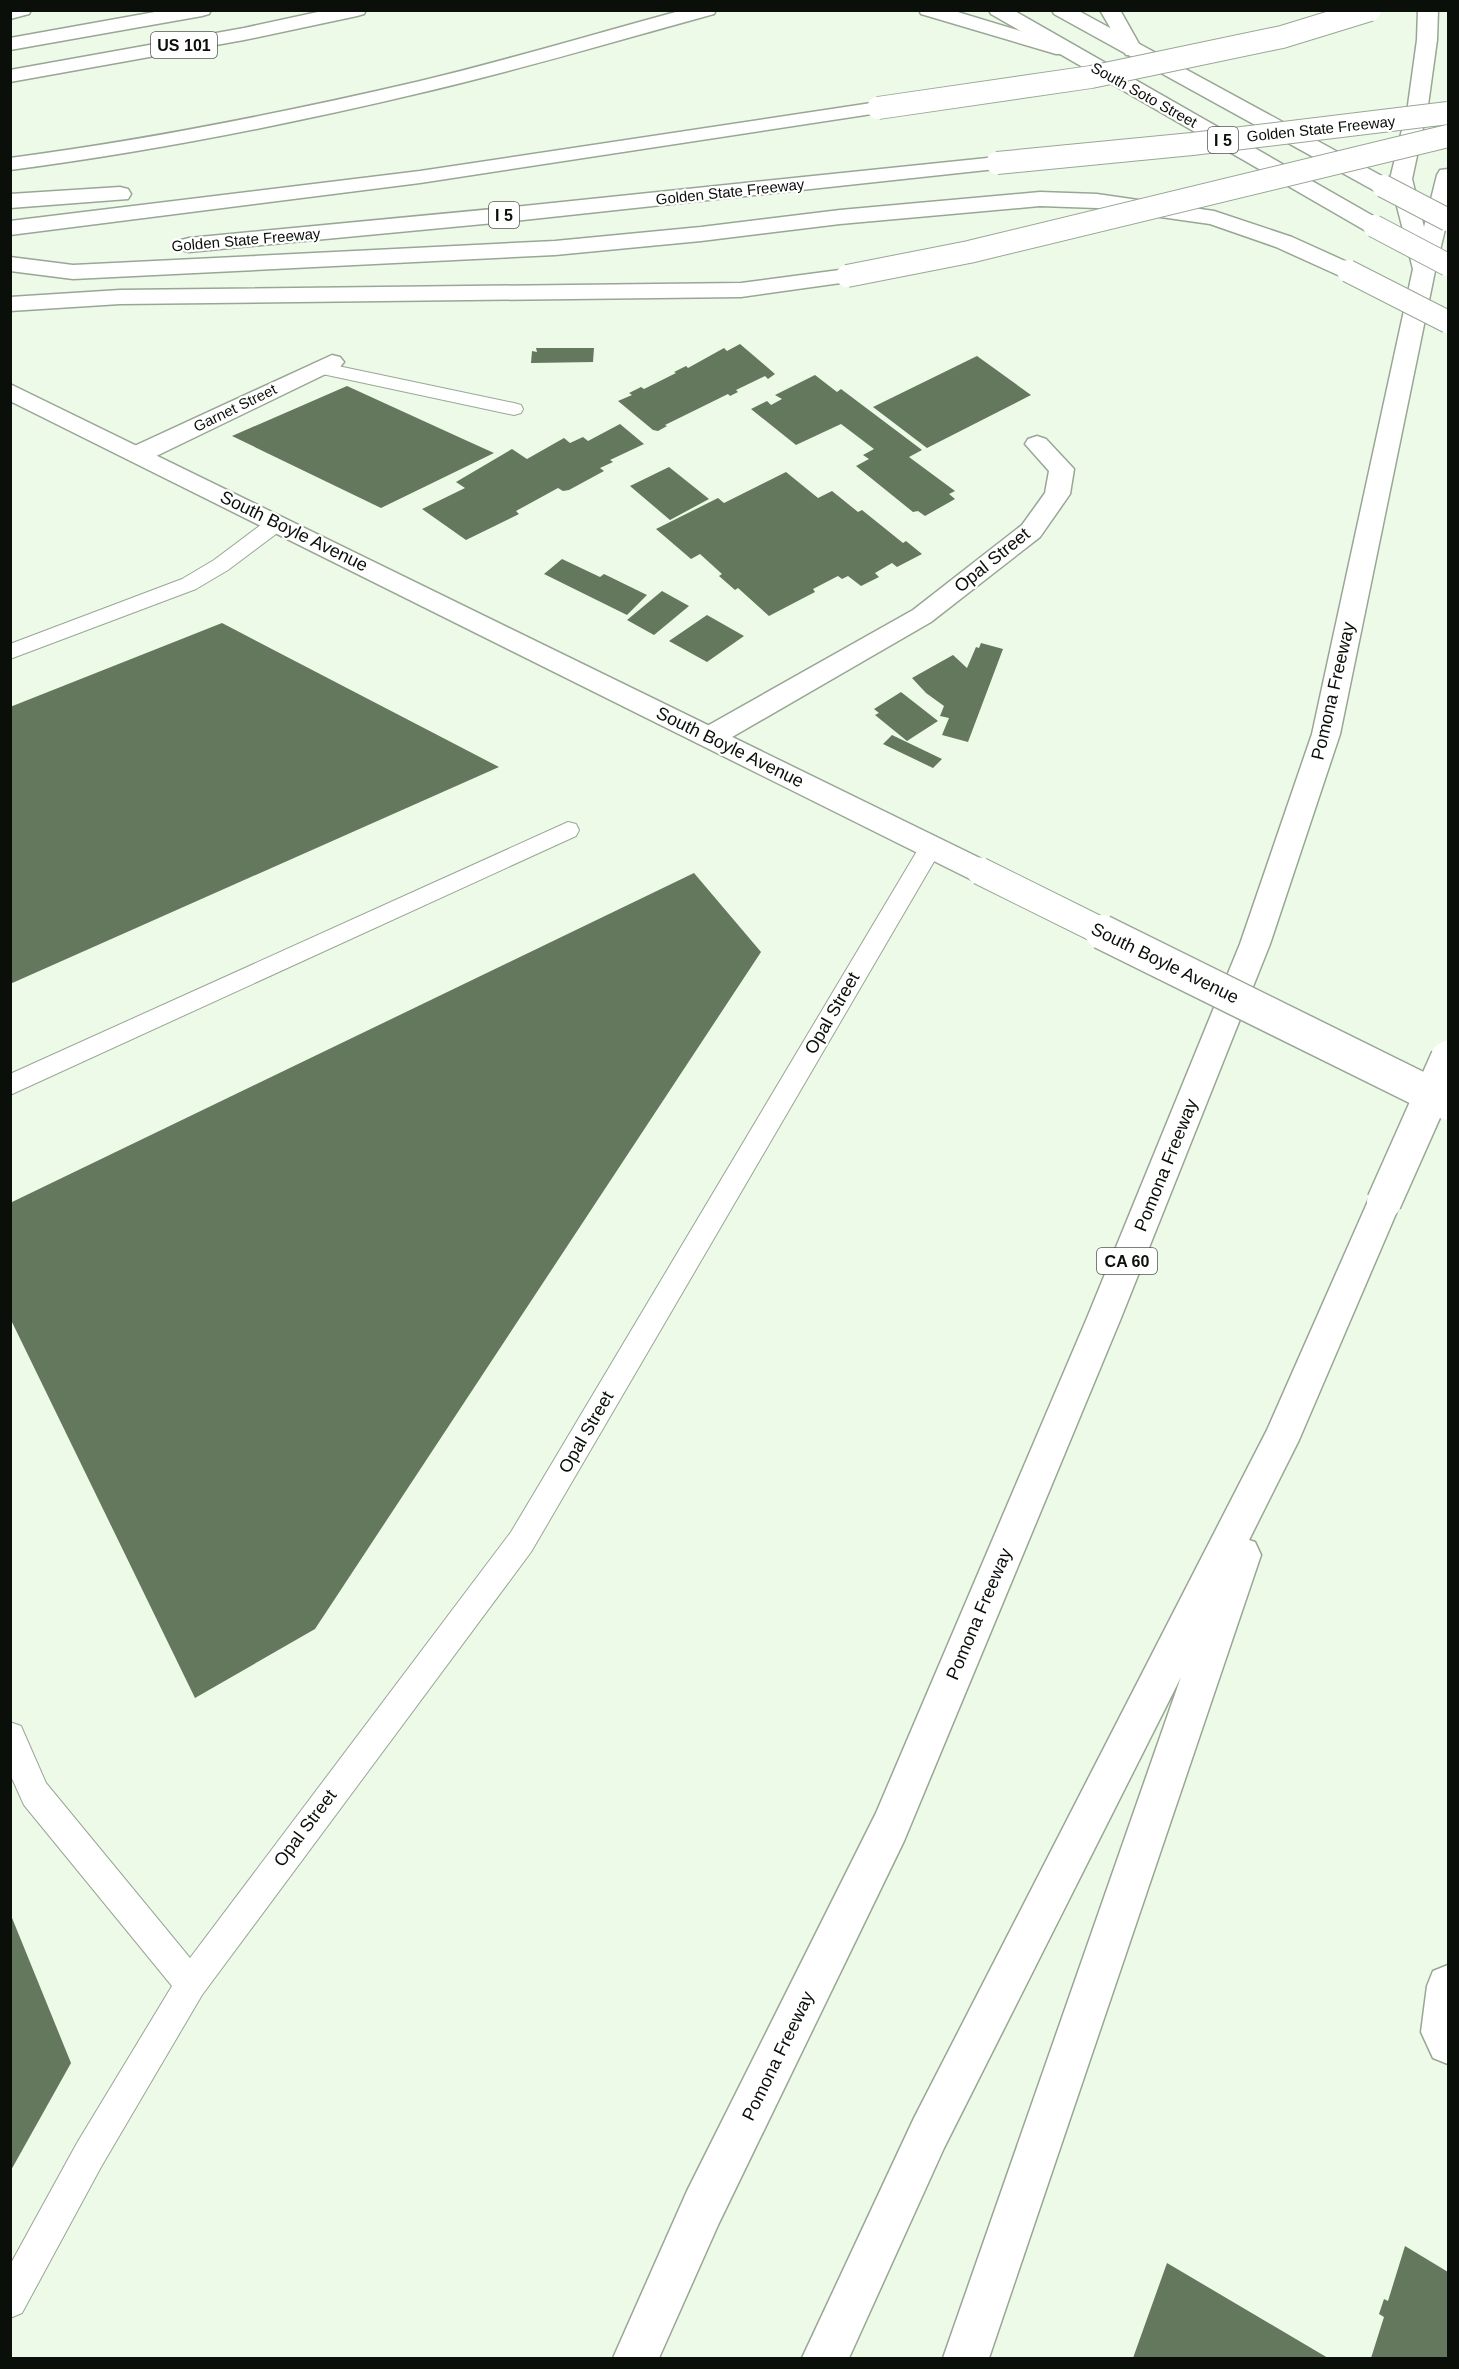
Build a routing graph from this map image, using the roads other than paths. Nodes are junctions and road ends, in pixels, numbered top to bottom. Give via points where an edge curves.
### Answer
1 (22, 10) edge
2 (202, 10) edge
3 (357, 10) edge
4 (707, 10) edge
5 (928, 10) edge
6 (998, 10) edge
7 (1061, 10) edge
8 (1110, 10) edge
9 (1370, 10) edge
10 (1428, 10) edge
11 (10, 13) edge
12 (10, 44) edge
13 (1063, 50) junction
14 (1134, 51) junction
15 (10, 76) edge
16 (878, 108) junction
17 (1449, 112) edge
18 (1449, 136) edge
19 (10, 164) edge
20 (1449, 176) edge
21 (10, 201) edge
22 (1449, 220) edge
23 (10, 228) edge
24 (10, 263) edge
25 (1436, 268) edge
26 (10, 303) edge
27 (1449, 322) edge
28 (326, 365) joint
29 (10, 391) edge
30 (514, 409) dead end
31 (1037, 444) dead end
32 (139, 454) junction
33 (277, 523) junction
34 (10, 652) edge
35 (710, 737) junction
36 (568, 830) dead end
37 (931, 847) junction
38 (1449, 1058) edge
39 (10, 1085) edge
40 (1449, 1103) edge
41 (1281, 1440) junction
42 (10, 1737) edge
43 (191, 1984) junction
44 (1449, 1986) edge
45 (1445, 2037) edge
46 (704, 2207) junction
47 (10, 2301) edge
48 (617, 2358) edge
49 (636, 2358) edge
50 (825, 2358) edge
51 (966, 2358) edge

1 - 11 main road
2 - 12 main road, US 101
3 - 15 main road, US 101
4 - 19 main road via 421,87 273,120 102,152
5 - 13 main road
6 - 13 main road, South Soto Street
7 - 14 main road, South Soto Street
8 - 14 main road
9 - 16 main road, bridge via 1282,37 1091,77
10 - 25 main road via 1418,105 1401,179
13 - 25 main road, South Soto Street, bridge via 1374,226
14 - 22 main road, South Soto Street, bridge
16 - 21 main road via 143,192
16 - 23 main road via 420,177
17 - 24 main road, Golden State Freeway / I 5, bridge via 1192,144
18 - 26 main road, bridge via 969,252 847,276 741,290 120,297
20 - 25 main road, Pomona Freeway / CA 60
24 - 27 main road, bridge via 73,272 555,248 840,217 1040,200 1097,201 1214,218 1284,242
25 - 46 main road, Pomona Freeway / CA 60 via 1326,734 1255,944 1104,1318 890,1827
28 - 30 lane
28 - 32 main road, Garnet Street
29 - 32 main road, South Boyle Avenue
31 - 35 main road, Opal Street via 1062,469 1056,494 1031,531 922,616
32 - 33 main road, South Boyle Avenue
33 - 34 lane via 189,584
33 - 35 main road, South Boyle Avenue
35 - 37 main road, South Boyle Avenue
36 - 39 lane
37 - 40 main road, South Boyle Avenue, bridge
37 - 43 lane, Opal Street via 521,1542
38 - 41 main road, bridge
41 - 50 main road via 929,2133
41 - 51 main road
42 - 43 lane via 35,1794
43 - 47 lane, Opal Street via 89,2155
44 - 45 main road
46 - 48 main road
46 - 49 main road

